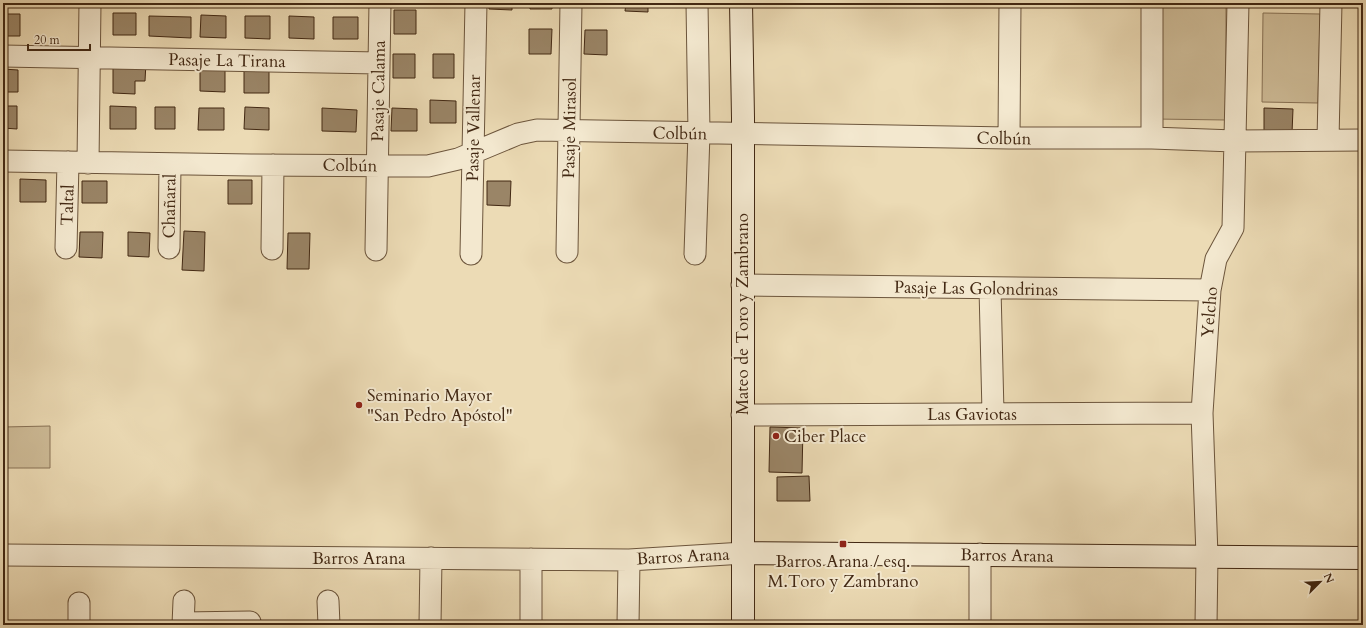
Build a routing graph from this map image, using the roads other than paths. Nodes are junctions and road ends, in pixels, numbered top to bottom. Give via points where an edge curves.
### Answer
1 (90, 3) edge
2 (380, 3) edge
3 (476, 3) edge
4 (571, 3) edge
5 (697, 3) edge
6 (741, 3) edge
7 (1010, 3) edge
8 (1152, 3) edge
9 (1238, 3) edge
10 (1331, 3) edge
11 (3, 56) edge
12 (90, 57) junction
13 (379, 63) junction
14 (569, 131) junction
15 (699, 133) junction
16 (742, 134) junction
17 (1009, 138) junction
18 (1152, 138) junction
19 (1328, 140) junction
20 (1363, 140) edge
21 (1234, 141) junction
22 (473, 152) junction
23 (3, 161) edge
24 (78, 162) junction
25 (170, 164) junction
26 (273, 165) junction
27 (377, 166) junction
28 (66, 248) dead end
29 (169, 248) dead end
30 (272, 249) dead end
31 (376, 250) dead end
32 (567, 252) dead end
33 (471, 254) dead end
34 (695, 254) dead end
35 (742, 285) junction
36 (990, 288) junction
37 (1210, 290) junction
38 (993, 413) junction
39 (1202, 414) junction
40 (742, 415) junction
41 (744, 553) junction
42 (980, 554) junction
43 (3, 555) edge
44 (1207, 556) junction
45 (431, 558) junction
46 (1363, 558) edge
47 (531, 559) junction
48 (628, 560) junction
49 (184, 601) dead end
50 (328, 601) dead end
51 (79, 602) dead end
52 (250, 622) dead end
53 (183, 624) edge
54 (79, 625) edge
55 (328, 625) edge
56 (430, 625) edge
57 (531, 625) edge
58 (628, 625) edge
59 (743, 625) edge
60 (980, 625) edge
61 (1206, 625) edge

1 - 12 street, Taltal
2 - 13 street, Pasaje Calama
3 - 22 street, Pasaje Vallenar
4 - 14 street, Pasaje Mirasol
5 - 15 street
6 - 16 street, Mateo de Toro y Zambrano
7 - 17 street
8 - 18 street
9 - 21 street, Yelcho
10 - 19 street
11 - 12 street, Pasaje La Tirana
12 - 13 street, Pasaje La Tirana
12 - 24 street, Taltal
13 - 27 street, Pasaje Calama
14 - 15 street, Colbún
14 - 22 street, Colbún via 537,130 518,134
14 - 32 street, Pasaje Mirasol
15 - 16 street, Colbún
15 - 34 street
16 - 17 street, Colbún
16 - 35 street, Mateo de Toro y Zambrano
17 - 18 street, Colbún
18 - 21 street, Colbún
19 - 20 street, Colbún
19 - 21 street, Colbún
21 - 37 street, Yelcho via 1232,228 1216,259
22 - 27 street, Colbún via 458,159 428,166
22 - 33 street, Pasaje Vallenar
23 - 24 street, Colbún
24 - 25 street, Colbún
24 - 28 street, Taltal
25 - 26 street, Colbún
25 - 29 street, Chañaral
26 - 27 street, Colbún
26 - 30 street
27 - 31 street, Pasaje Calama
35 - 36 street, Pasaje Las Golondrinas
35 - 40 street, Mateo de Toro y Zambrano
36 - 37 street, Pasaje Las Golondrinas
36 - 38 street
37 - 39 street, Yelcho
38 - 39 street, Las Gaviotas
38 - 40 street, Las Gaviotas
39 - 44 street, Yelcho
40 - 41 street, Mateo de Toro y Zambrano
41 - 42 street, Barros Arana
41 - 48 street, Barros Arana
41 - 59 street, Mateo de Toro y Zambrano
42 - 44 street, Barros Arana
42 - 60 street
43 - 45 street, Barros Arana
44 - 46 street, Barros Arana
44 - 61 street, Yelcho
45 - 47 street, Barros Arana
45 - 56 street
47 - 48 street, Barros Arana
47 - 57 street
48 - 58 street
49 - 53 street
50 - 55 street
51 - 54 street
52 - 53 street

